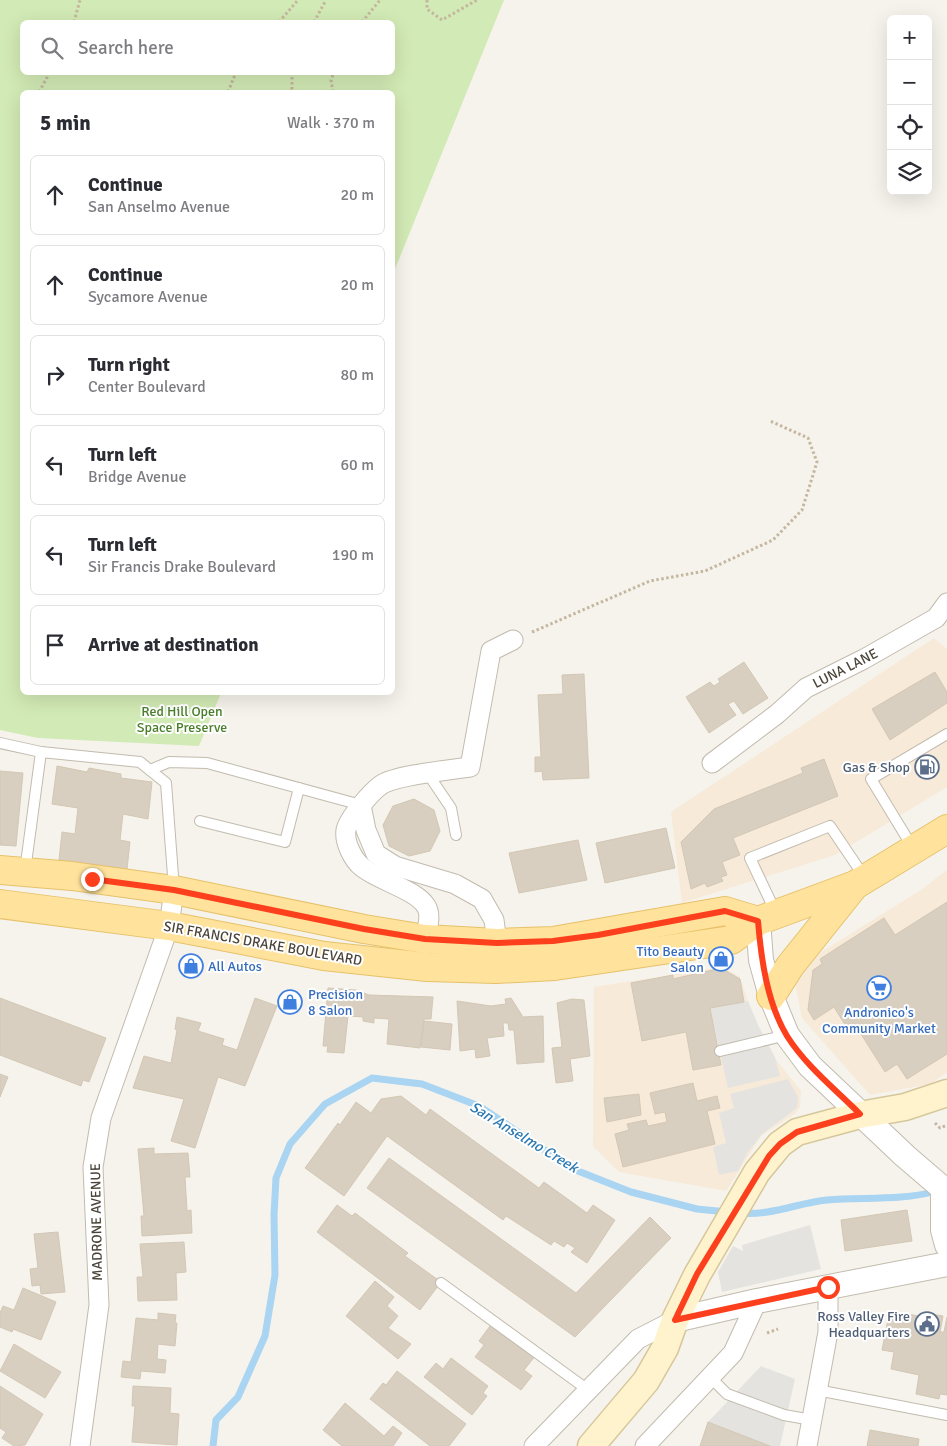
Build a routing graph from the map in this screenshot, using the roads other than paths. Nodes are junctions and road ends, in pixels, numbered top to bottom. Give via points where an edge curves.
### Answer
1 (943, 616) edge
2 (513, 640) road end
3 (947, 734) edge
4 (0, 743) edge
5 (41, 752) junction
6 (712, 763) dead end
7 (150, 770) junction
8 (428, 774) junction
9 (299, 788) junction
10 (361, 805) junction
11 (200, 821) dead end
12 (947, 830) edge
13 (456, 835) dead end
14 (914, 850) junction
15 (12, 871) edge
16 (860, 882) junction
17 (174, 890) junction
18 (0, 904) edge
19 (768, 918) junction
20 (169, 926) junction
21 (425, 939) junction
22 (497, 943) junction
23 (771, 996) junction
24 (787, 1035) junction
25 (720, 1050) dead end
26 (947, 1093) edge
27 (860, 1114) junction
28 (945, 1192) edge
29 (947, 1246) edge
30 (947, 1264) edge
31 (441, 1283) dead end
32 (828, 1287) junction
33 (758, 1301) junction
34 (675, 1320) junction
35 (710, 1378) junction
36 (588, 1390) junction
37 (817, 1390) junction
38 (947, 1415) edge
39 (812, 1420) junction
40 (596, 1441) edge
41 (80, 1446) edge
42 (534, 1446) edge
43 (645, 1446) edge
44 (807, 1446) edge

1 - 6 street, LUNA LANE via 806,688
2 - 8 street via 490,651 470,767
3 - 14 lane via 871,779
4 - 5 lane
5 - 7 lane via 140,762
5 - 15 lane
7 - 9 lane via 169,762 207,763
7 - 17 lane via 166,784
8 - 10 street via 381,784
8 - 13 lane via 452,808
9 - 10 lane
9 - 11 lane via 285,842
10 - 21 street via 346,829 347,844 360,866 419,898 428,908
10 - 22 street via 366,830 376,854 395,866 455,884 482,899 494,920
12 - 14 main road, SIR FRANCIS DRAKE BOULEVARD
14 - 16 main road, SIR FRANCIS DRAKE BOULEVARD
15 - 17 main road
16 - 19 main road, SIR FRANCIS DRAKE BOULEVARD
16 - 19 lane via 830,826 750,858
16 - 23 main road via 790,966
17 - 20 street, MADRONE AVENUE
17 - 21 main road
18 - 20 main road, SIR FRANCIS DRAKE BOULEVARD
19 - 20 main road, SIR FRANCIS DRAKE BOULEVARD via 731,940 555,966 496,969 427,967 324,956
19 - 22 main road via 725,911 598,935
19 - 23 street via 762,960
20 - 41 street, MADRONE AVENUE via 102,1118 93,1167 98,1305
21 - 22 main road
23 - 24 street
24 - 25 lane
24 - 27 street via 810,1066
26 - 27 main road via 905,1107
27 - 28 street
27 - 34 main road via 797,1132 780,1144 757,1172 697,1274
28 - 29 street via 942,1215
30 - 32 street
31 - 36 lane
32 - 33 street
32 - 37 street via 828,1332
33 - 34 street
33 - 35 street via 733,1354
34 - 36 street via 638,1339
34 - 40 main road via 665,1348 646,1381
35 - 39 lane via 727,1394 784,1416
35 - 43 street
36 - 42 street
37 - 38 lane
37 - 39 street
39 - 44 street

